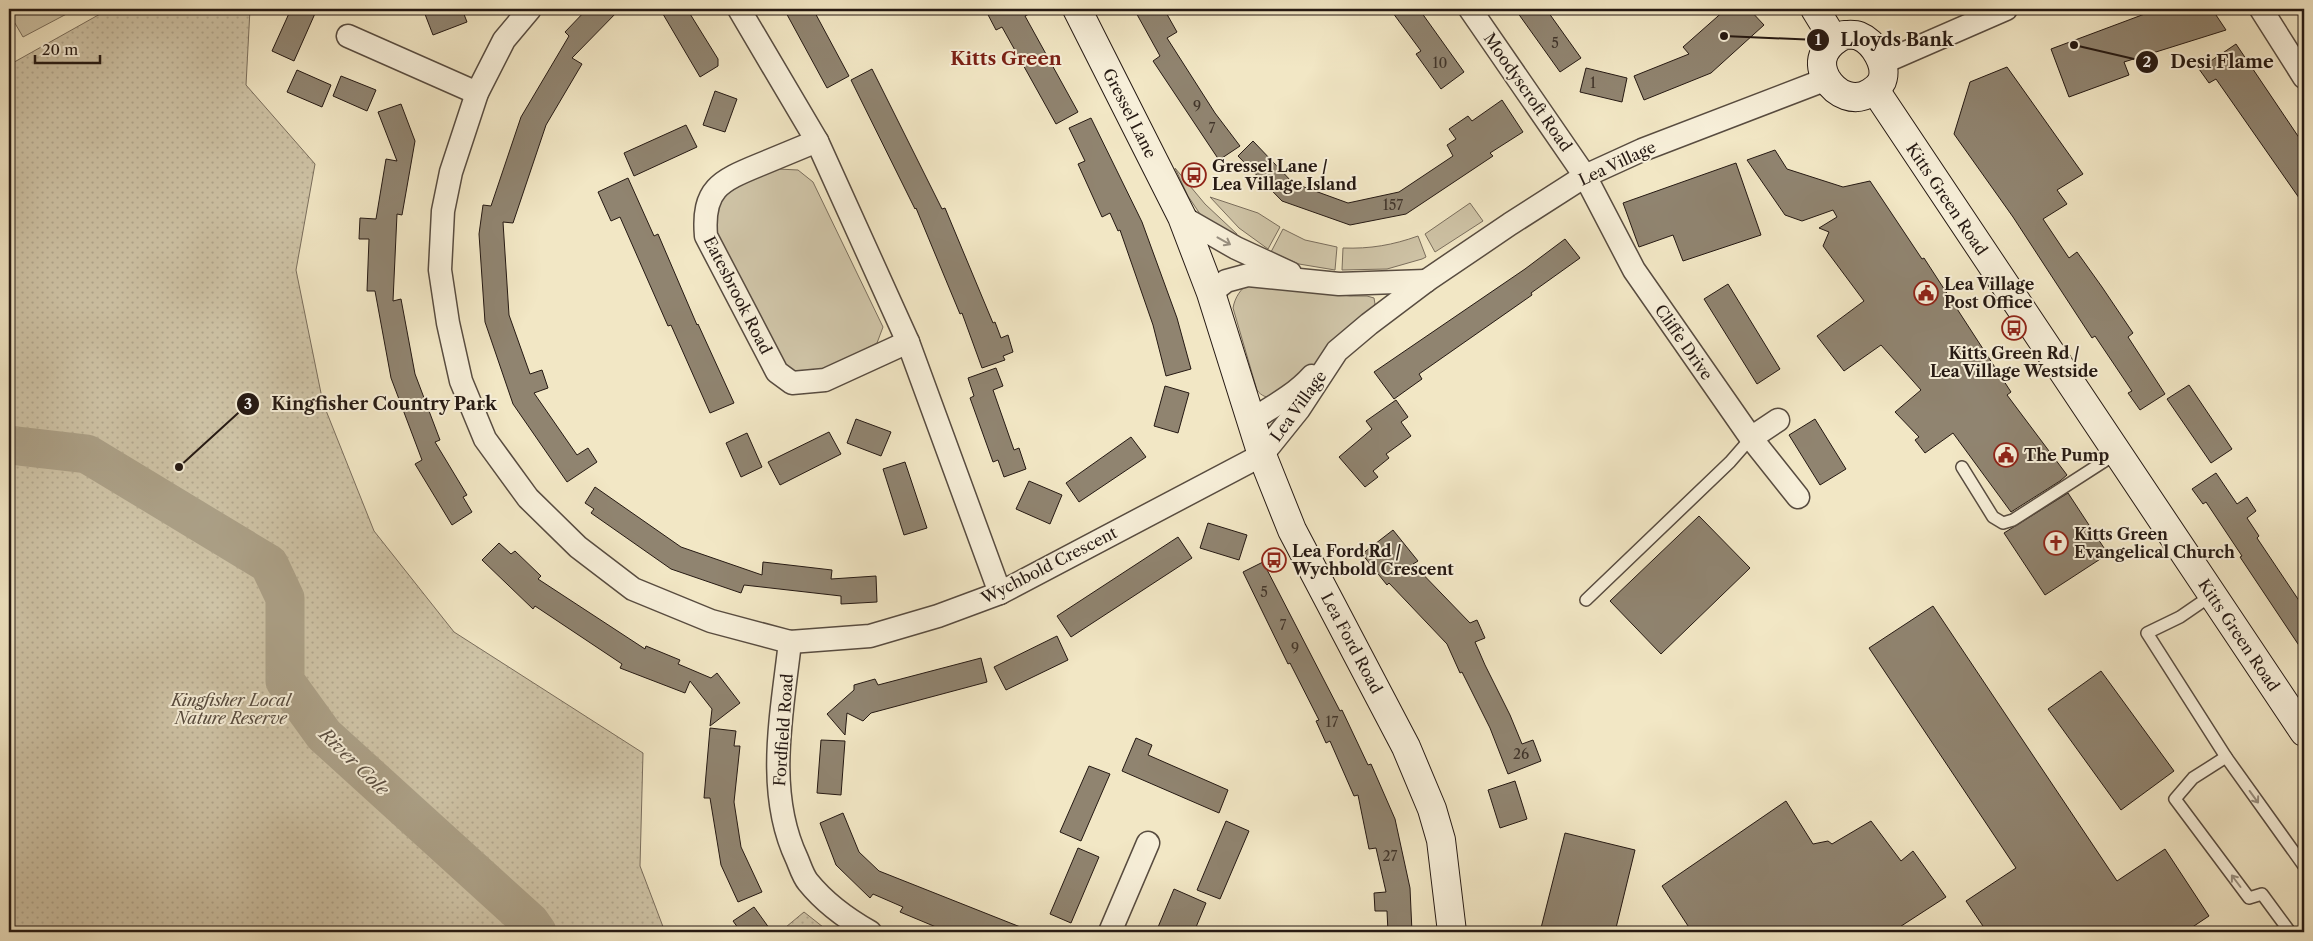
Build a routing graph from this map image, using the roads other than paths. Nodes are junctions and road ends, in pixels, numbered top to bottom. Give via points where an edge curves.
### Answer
1 (530, 9) edge
2 (739, 9) edge
3 (1077, 9) edge
4 (1470, 9) edge
5 (1815, 9) edge
6 (2261, 9) edge
7 (1989, 11) edge
8 (348, 36) dead end
9 (1834, 40) junction
10 (1882, 63) junction
11 (2304, 77) edge
12 (1827, 79) junction
13 (1874, 90) junction
14 (477, 93) junction
15 (817, 141) junction
16 (1585, 176) junction
17 (1182, 217) junction
18 (1426, 281) junction
19 (1308, 282) junction
20 (1211, 293) junction
21 (908, 342) junction
22 (1337, 351) junction
23 (1250, 420) junction
24 (1778, 420) dead end
25 (1751, 438) junction
26 (2117, 453) junction
27 (1262, 455) junction
28 (1962, 467) dead end
29 (1798, 497) dead end
30 (1000, 593) junction
31 (2212, 595) junction
32 (1586, 600) dead end
33 (790, 642) junction
34 (2304, 732) edge
35 (2226, 757) junction
36 (1148, 843) dead end
37 (2304, 866) edge
38 (870, 932) edge
39 (1110, 932) edge
40 (1452, 932) edge
41 (2290, 932) edge

1 - 14 street, Wychbold Crescent via 504,40
2 - 15 street
3 - 17 street, Gressel Lane
4 - 16 street, Moodyscroft Road
5 - 9 street
6 - 11 street
7 - 10 street
8 - 14 street
9 - 10 street via 1856,35 1872,46
9 - 12 street via 1822,58
10 - 13 street via 1882,80
12 - 13 street via 1836,90 1847,96 1857,98
12 - 16 street, Lea Village via 1642,150
13 - 26 street, Kitts Green Road
14 - 33 street, Wychbold Crescent via 443,211 440,270 461,381 485,439 528,498 578,547 633,589 711,621
15 - 21 street
15 - 21 street, Eatesbrook Road via 727,178 714,190 704,215 706,236 777,372 792,383 825,380
16 - 18 street, Lea Village
16 - 25 street, Cliffe Drive via 1634,270
17 -> 19 street, Lea Village via 1236,248
17 - 20 street, Lea Ford Road
18 - 19 street, Lea Village via 1369,285
18 - 22 street, Lea Village
19 - 20 street, Lea Village via 1248,275 1226,281
20 - 23 street, Lea Ford Road
21 - 30 street
22 - 23 street via 1305,384
22 - 27 street, Lea Village via 1299,409
23 - 27 street, Lea Ford Road
24 - 25 street
25 - 29 street, Cliffe Drive
25 - 32 lane
26 - 28 lane via 2013,520 2003,522 1993,517
26 - 31 street, Kitts Green Road
27 - 30 street, Wychbold Crescent
27 - 40 street, Lea Ford Road via 1292,530 1406,747 1432,809 1441,840
30 - 33 street, Wychbold Crescent via 870,636
31 - 34 street, Kitts Green Road
31 - 35 lane via 2180,617 2147,633
33 - 38 street, Fordfield Road via 779,756 779,801 788,840 807,882 844,917
35 -> 37 lane
41 -> 35 lane via 2262,894 2249,898 2175,800 2193,778
36 - 39 street

